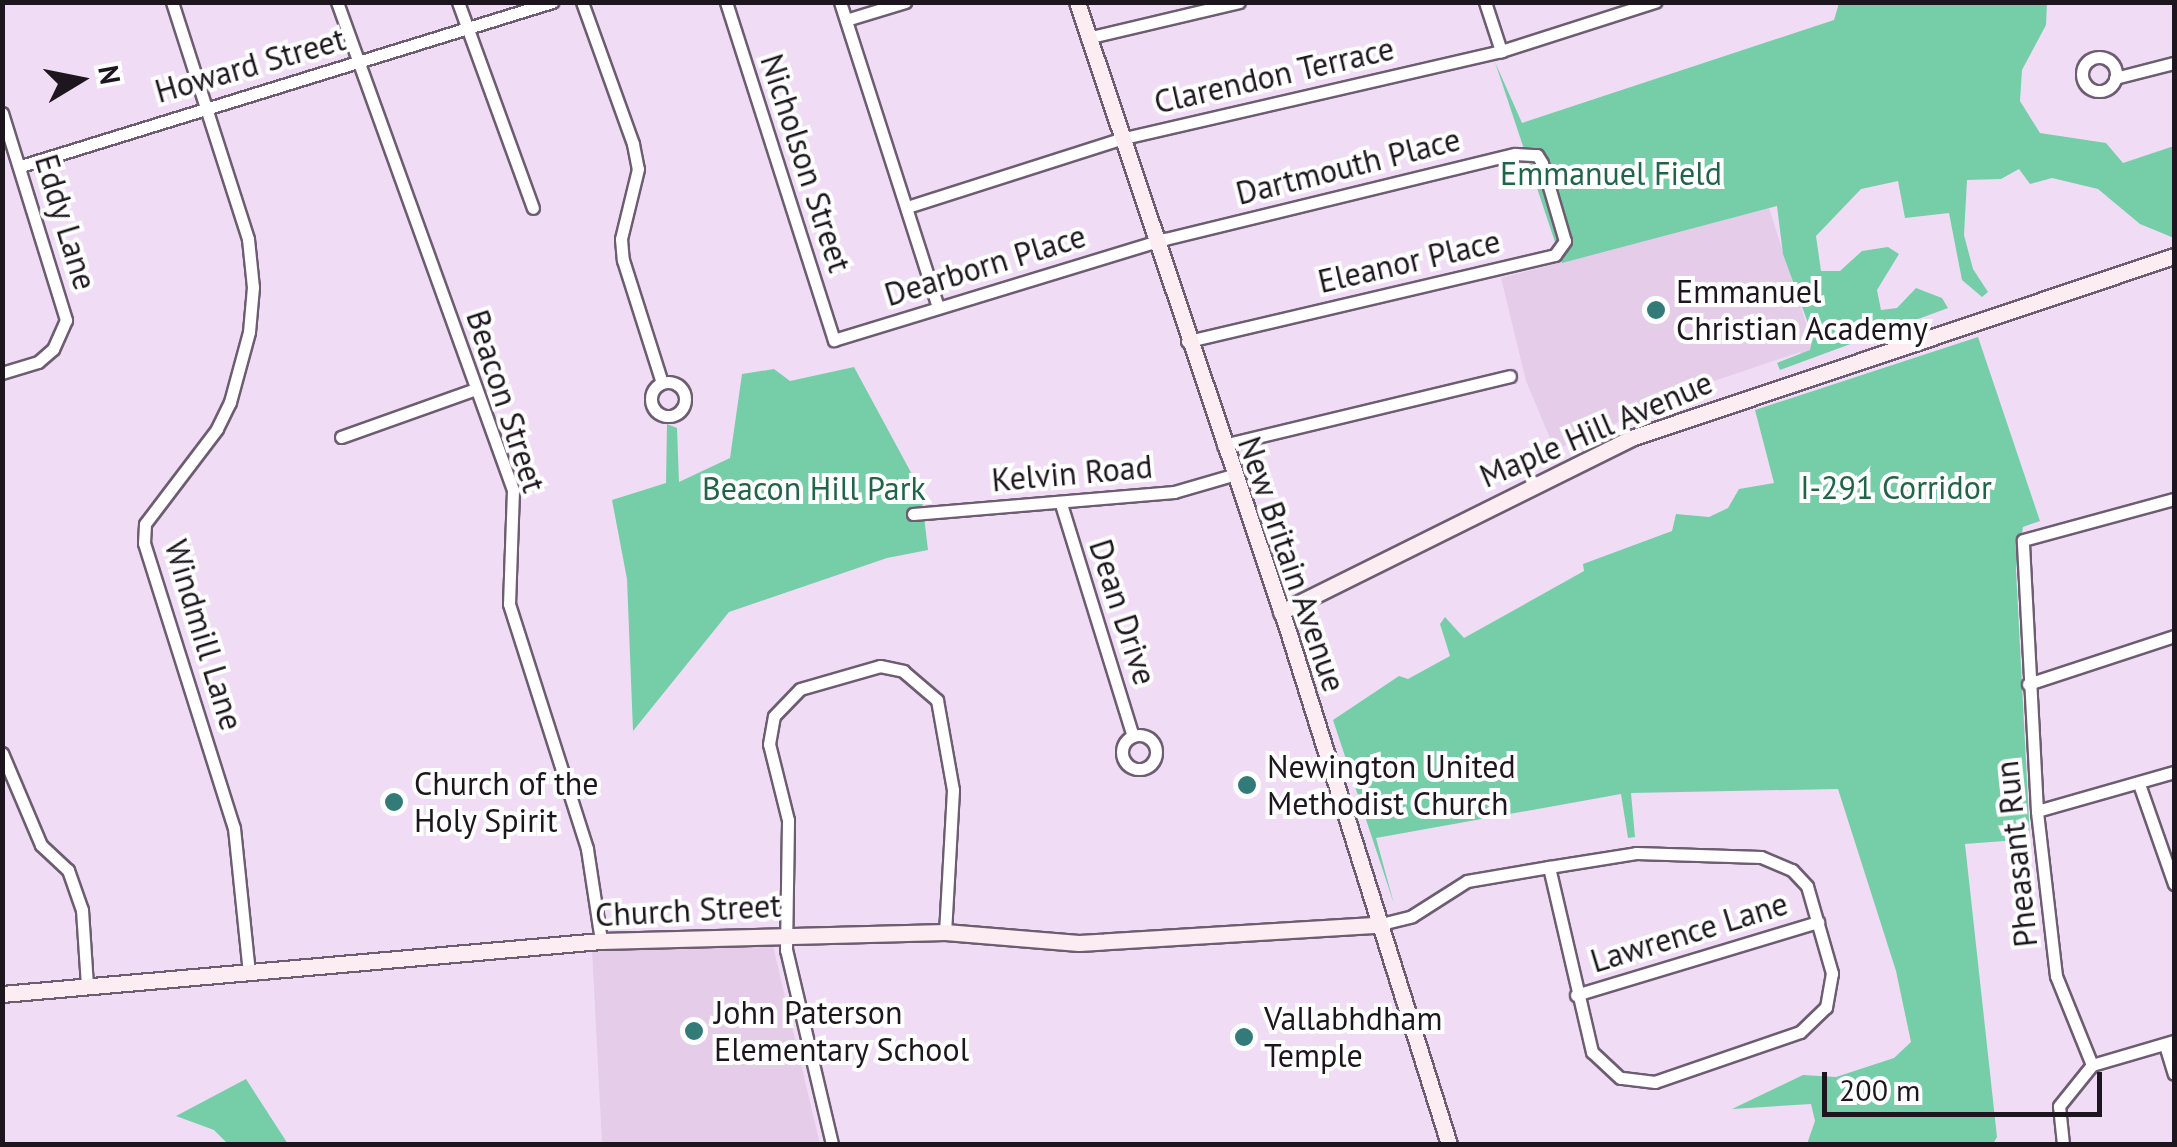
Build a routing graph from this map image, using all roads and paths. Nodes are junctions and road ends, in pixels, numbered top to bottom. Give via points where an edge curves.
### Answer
1 (172, 2) edge
2 (338, 2) edge
3 (458, 2) edge
4 (552, 2) edge
5 (582, 2) edge
6 (726, 2) edge
7 (840, 2) edge
8 (905, 2) edge
9 (1077, 2) edge
10 (1238, 2) edge
11 (1485, 2) edge
12 (1655, 2) edge
13 (846, 20) junction
14 (467, 28) junction
15 (1087, 38) junction
16 (1501, 51) junction
17 (358, 62) junction
18 (2174, 63) edge
19 (2115, 78) dead end
20 (205, 104) junction
21 (2, 113) edge
22 (1120, 138) junction
23 (21, 166) junction
24 (1545, 172) joint
25 (907, 207) junction
26 (532, 208) dead end
27 (1153, 242) junction
28 (2174, 256) edge
29 (938, 308) junction
30 (834, 340) joint
31 (1188, 342) junction
32 (2, 374) edge
33 (1510, 376) dead end
34 (662, 383) dead end
35 (476, 389) junction
36 (341, 436) dead end
37 (1223, 446) junction
38 (1233, 476) junction
39 (2174, 499) edge
40 (1060, 504) junction
41 (913, 514) dead end
42 (1282, 612) junction
43 (2174, 636) edge
44 (2028, 684) junction
45 (1133, 736) dead end
46 (2, 753) edge
47 (2174, 772) edge
48 (2139, 784) junction
49 (2038, 811) junction
50 (1549, 867) junction
51 (2174, 884) edge
52 (1818, 922) junction
53 (1378, 924) junction
54 (787, 932) junction
55 (945, 932) junction
56 (601, 941) junction
57 (250, 973) junction
58 (87, 986) junction
59 (2, 994) edge
60 (1576, 995) junction
61 (2170, 1043) edge
62 (2092, 1066) junction
63 (2174, 1074) edge
64 (832, 1144) edge
65 (1450, 1144) edge
66 (2063, 1144) edge

1 - 20 street, Windmill Lane
2 - 17 street, Beacon Street
3 - 14 street
4 - 14 street, Howard Street
5 - 34 street via 633,144 638,169 621,239 623,260
6 - 30 street, Nicholson Street
7 - 13 street
8 - 13 street
9 - 15 main road, New Britain Avenue
10 - 15 street
11 - 16 street
12 - 16 street, Clarendon Terrace
13 - 25 street
14 - 17 street, Howard Street
14 - 26 street
15 - 22 main road, New Britain Avenue
16 - 22 street, Clarendon Terrace
17 - 20 street, Howard Street
17 - 35 street, Beacon Street
18 - 19 street
20 - 23 street, Howard Street
20 - 57 street, Windmill Lane via 248,239 250,332 217,429 145,524 144,543 234,828
21 - 23 street, Eddy Lane
22 - 25 street, Clarendon Terrace
22 - 27 main road, New Britain Avenue
23 - 32 street, Eddy Lane via 66,320 53,349 38,362
24 - 27 street, Dartmouth Place via 1537,155 1515,154
24 - 31 street, Eleanor Place via 1565,241 1554,255
25 - 29 street
27 - 29 street, Dearborn Place
27 - 31 main road, New Britain Avenue
28 - 42 main road, Maple Hill Avenue via 1631,438
29 - 30 street, Dearborn Place
31 - 37 main road, New Britain Avenue
33 - 37 street
35 - 36 street
35 - 56 street, Beacon Street via 512,490 509,604 587,849
37 - 38 main road, New Britain Avenue
38 - 40 street, Kelvin Road via 1174,492
38 - 42 main road, New Britain Avenue
39 - 44 street, Pheasant Run via 2023,540
40 - 41 street, Kelvin Road
40 - 45 street, Dean Drive
42 - 53 main road, New Britain Avenue
43 - 44 street
44 - 49 street, Pheasant Run
46 - 58 street via 41,845 68,870 82,910
47 - 48 street
48 - 49 street
48 - 51 street
49 - 62 street, Pheasant Run via 2056,976
50 - 52 street via 1636,853 1760,857 1792,870 1807,886
50 - 53 street via 1467,882 1412,916
50 - 60 street
52 - 60 street, Lawrence Lane
52 - 60 street via 1832,974 1826,1007 1800,1032 1656,1082 1620,1078 1592,1052
53 - 55 main road, Church Street via 1079,943
53 - 65 main road, New Britain Avenue
54 - 55 main road, Church Street
54 - 55 street via 788,820 772,767 770,728 800,689 880,666 920,682 937,700 945,726 953,790
54 - 56 main road, Church Street
54 - 64 street via 793,986
56 - 57 main road, Church Street
57 - 58 main road, Church Street
58 - 59 main road, Church Street
61 - 62 street
61 - 63 street
62 - 66 street via 2059,1106

